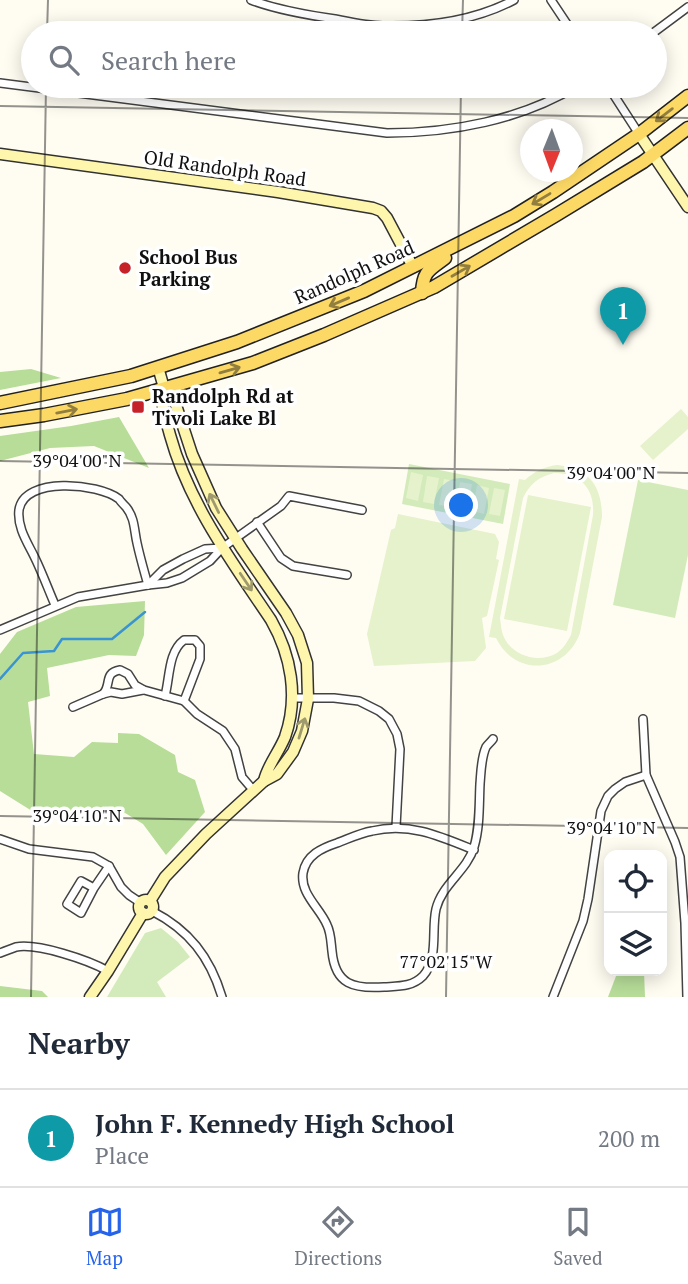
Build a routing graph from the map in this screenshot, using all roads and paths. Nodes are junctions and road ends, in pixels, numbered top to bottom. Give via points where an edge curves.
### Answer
1 (251, 0) edge
2 (513, 0) edge
3 (551, 0) edge
4 (263, 2) edge
5 (688, 7) edge
6 (345, 21) edge
7 (453, 21) edge
8 (565, 21) edge
9 (667, 23) edge
10 (0, 83) edge
11 (21, 86) edge
12 (688, 96) edge
13 (116, 98) edge
14 (554, 98) edge
15 (616, 98) edge
16 (688, 128) edge
17 (639, 134) junction
18 (0, 154) edge
19 (653, 155) junction
20 (688, 206) edge
21 (474, 237) junction
22 (413, 267) junction
23 (422, 293) junction
24 (363, 317) junction
25 (158, 368) junction
26 (164, 388) junction
27 (0, 403) edge
28 (0, 421) edge
29 (362, 509) dead end
30 (257, 522) junction
31 (235, 538) junction
32 (222, 548) junction
33 (347, 575) dead end
34 (148, 585) junction
35 (55, 605) junction
36 (0, 630) edge
37 (144, 690) junction
38 (103, 694) junction
39 (165, 695) junction
40 (291, 698) junction
41 (308, 699) junction
42 (184, 701) junction
43 (73, 707) dead end
44 (643, 719) dead end
45 (493, 739) dead end
46 (646, 775) junction
47 (264, 781) junction
48 (254, 791) junction
49 (396, 827) junction
50 (1, 841) edge
51 (474, 849) junction
52 (110, 866) junction
53 (94, 888) dead end
54 (146, 907) junction
55 (0, 953) edge
56 (108, 971) junction
57 (90, 997) edge
58 (222, 997) edge
59 (553, 997) edge
60 (687, 997) edge

1 - 4 street
2 - 7 street
3 - 8 street
4 - 6 street
5 - 9 street
10 - 11 street
12 -> 17 main road, Randolph Road
13 - 14 street via 400,133 466,126
15 - 17 street
16 - 19 main road
17 - 19 street
17 -> 21 main road, Randolph Road via 553,192
18 - 22 street, Old Randolph Road via 373,208 387,218
19 - 20 street
23 -> 19 main road
21 - 22 main road, Randolph Road
21 - 23 main road via 427,272
22 - 24 main road via 416,281 411,289
22 -> 25 main road, Randolph Road via 290,322
23 - 24 main road
26 -> 24 main road via 253,363
25 - 26 street
25 - 27 main road, Randolph Road
28 -> 26 main road via 90,407
31 -> 26 street via 216,508 174,399
26 - 32 street via 161,403 174,452
29 - 30 street via 289,496
30 - 31 street
30 - 33 street via 281,558 293,566
31 - 32 street
31 - 41 street via 298,635 307,663
32 - 34 street via 205,549 183,559
32 - 34 street via 182,578
32 -> 40 street via 281,637 289,660
34 - 35 street
34 - 35 street via 135,526 118,499 85,486 47,488 23,498 19,520
35 - 36 street
37 - 38 street
37 - 38 street via 120,670 108,678
37 - 39 street
38 - 43 street
39 - 42 street
39 - 42 street via 178,644 195,640 200,659
40 - 41 street
40 - 47 street via 286,735
47 -> 41 street via 277,774 293,752
41 - 49 street via 359,701 389,719 400,749
42 - 48 street via 229,738 242,777
44 - 46 street
45 - 51 street via 481,765
46 - 59 street via 615,789 601,811 583,921
46 - 60 street via 680,857
47 - 48 street
48 - 54 street via 178,863
49 - 51 street via 433,833
49 - 51 street via 317,851 303,873 307,894 327,925 333,961 342,978 355,987 410,985 428,970 440,897
50 - 52 street via 93,858
52 - 53 street
52 - 54 street via 121,887
54 - 56 street
54 - 58 street via 181,929 195,944
55 - 56 street via 34,947
56 - 57 street

